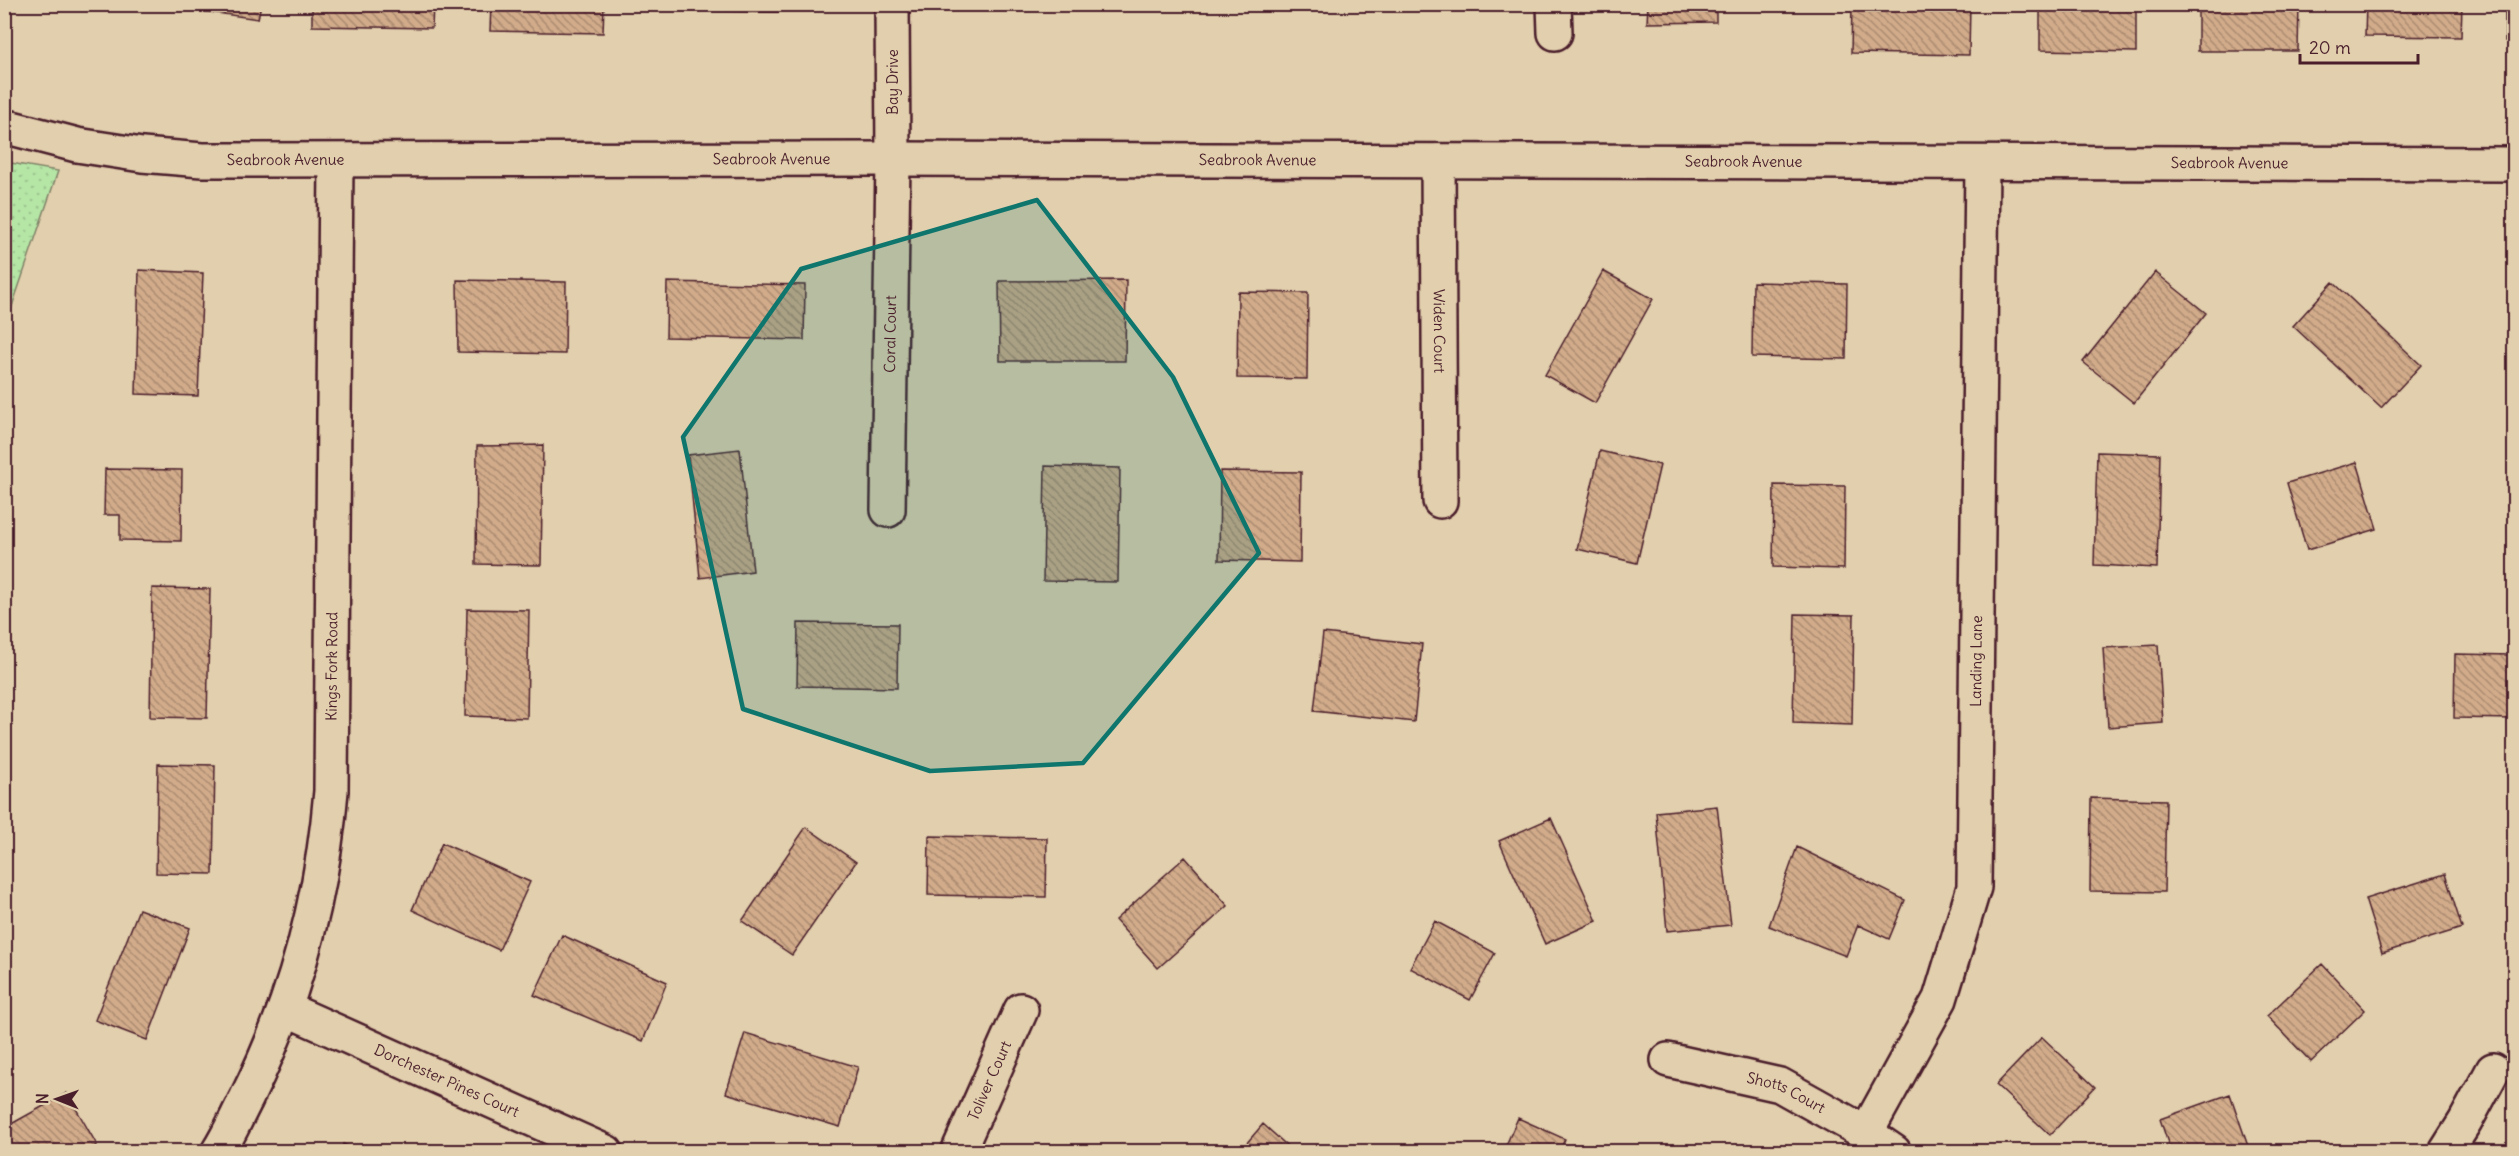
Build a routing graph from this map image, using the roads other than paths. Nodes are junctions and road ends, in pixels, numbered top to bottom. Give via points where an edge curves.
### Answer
1 (892, 4) edge
2 (4, 126) edge
3 (893, 159) junction
4 (336, 161) junction
5 (1438, 161) junction
6 (1982, 163) junction
7 (2514, 164) edge
8 (1440, 501) dead end
9 (888, 510) dead end
10 (286, 1009) junction
11 (1021, 1010) dead end
12 (1668, 1060) dead end
13 (2493, 1070) dead end
14 (1866, 1133) junction
15 (218, 1152) edge
16 (606, 1152) edge
17 (958, 1152) edge
18 (1894, 1152) edge
19 (2446, 1152) edge

1 - 3 street, Bay Drive
2 - 4 street, Seabrook Avenue via 77,145 142,155 202,160
3 - 4 street, Seabrook Avenue
3 - 5 street, Seabrook Avenue
3 - 9 street, Coral Court
4 - 10 street, Kings Fork Road via 331,791 318,897
5 - 6 street, Seabrook Avenue
5 - 8 street, Widen Court
6 - 7 street, Seabrook Avenue
6 - 14 street, Landing Lane via 1974,887 1941,999
10 - 15 street, Kings Fork Road
10 - 16 street, Dorchester Pines Court
11 - 17 street, Toliver Court
12 - 14 street, Shotts Court via 1780,1085
13 - 19 street
14 - 18 street, Shotts Court

